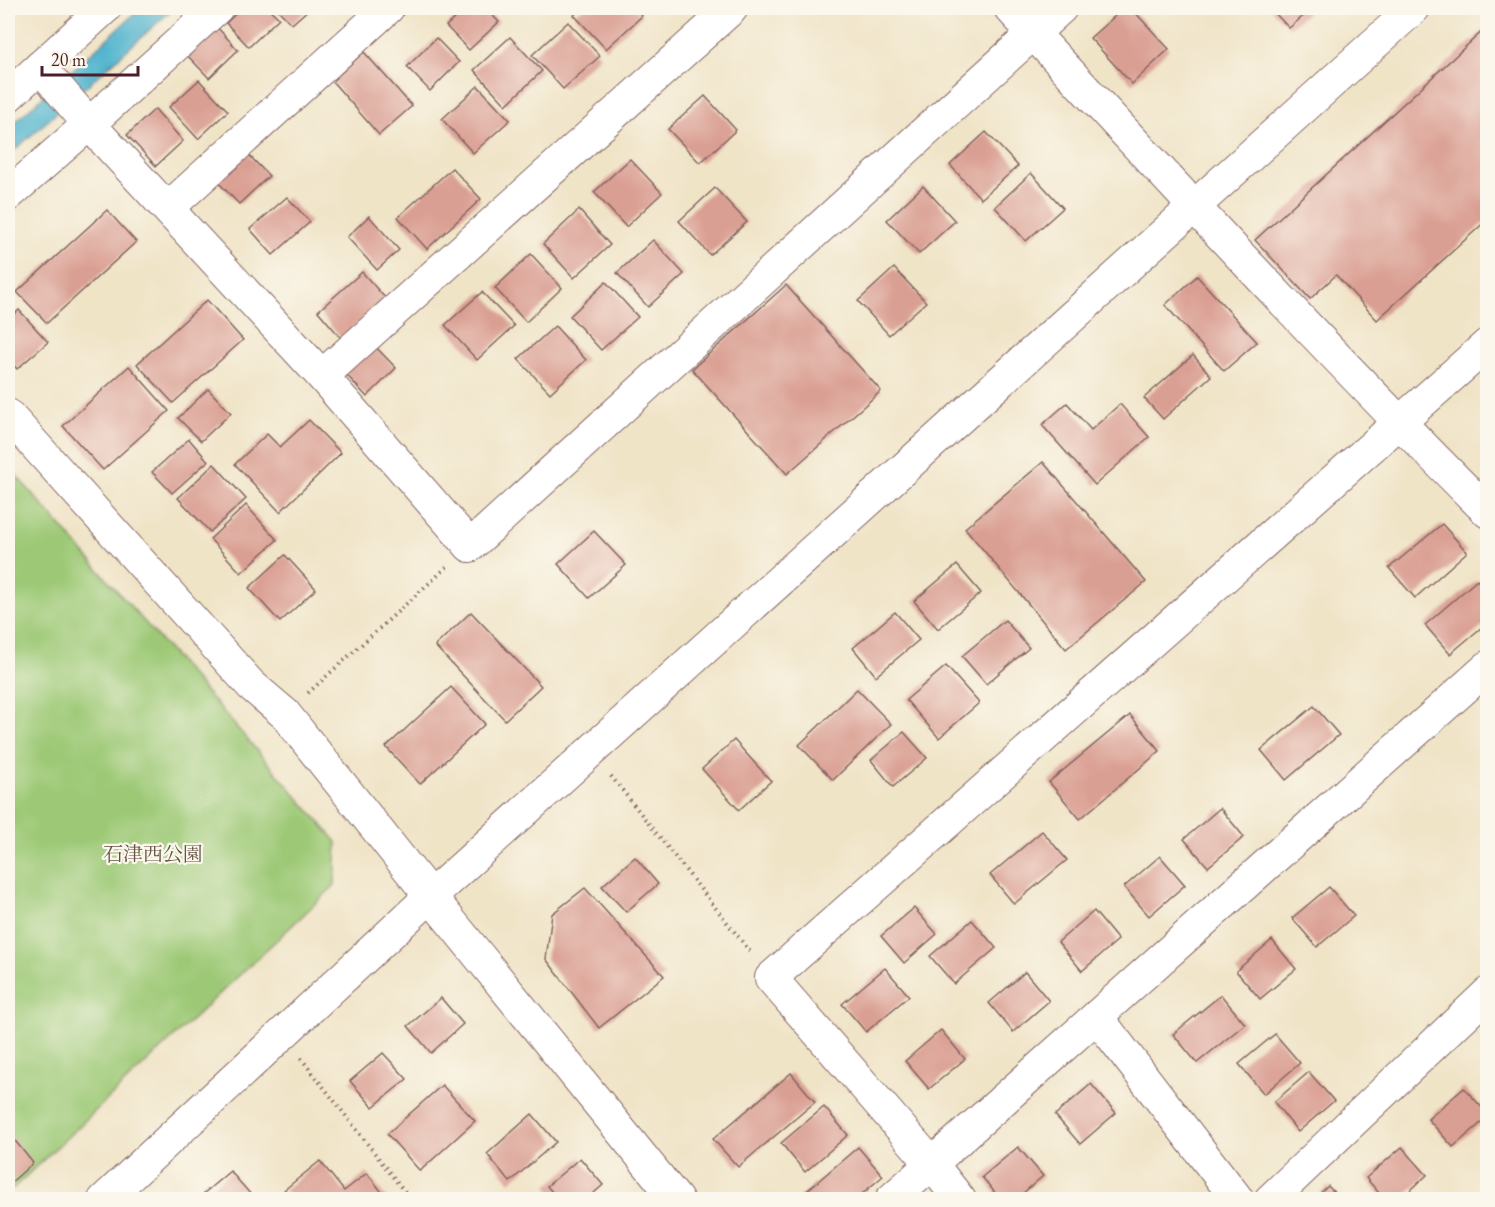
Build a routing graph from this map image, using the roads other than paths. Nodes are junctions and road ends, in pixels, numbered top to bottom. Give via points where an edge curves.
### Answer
1 (105, 8) edge
2 (217, 8) edge
3 (388, 8) edge
4 (732, 8) edge
5 (1011, 8) edge
6 (1061, 8) edge
7 (1414, 8) edge
8 (1033, 32) junction
9 (45, 73) junction
10 (8, 96) edge
11 (89, 124) junction
12 (8, 195) edge
13 (1193, 206) junction
14 (168, 208) junction
15 (1488, 344) edge
16 (322, 376) junction
17 (8, 415) edge
18 (1398, 422) junction
19 (1488, 512) edge
20 (1488, 668) edge
21 (431, 897) junction
22 (1488, 993) edge
23 (1097, 1017) junction
24 (931, 1163) junction
25 (104, 1200) edge
26 (677, 1200) edge
27 (891, 1200) edge
28 (960, 1200) edge
29 (1238, 1200) edge
30 (1270, 1200) edge

1 - 9 street
2 - 11 street
3 - 14 street
4 - 16 street
5 - 8 street
6 - 8 street
7 - 13 street
8 - 13 street
8 - 16 street via 470,546
9 - 10 street
9 - 11 street
11 - 12 street
11 - 14 street
13 - 18 street
13 - 21 street
14 - 16 street
15 - 18 street
17 - 21 street via 251,685 285,714
18 - 19 street
18 - 24 street via 771,978
20 - 23 street
21 - 25 street
21 - 26 street
22 - 30 street
23 - 24 street
23 - 29 street
24 - 27 street
24 - 28 street

